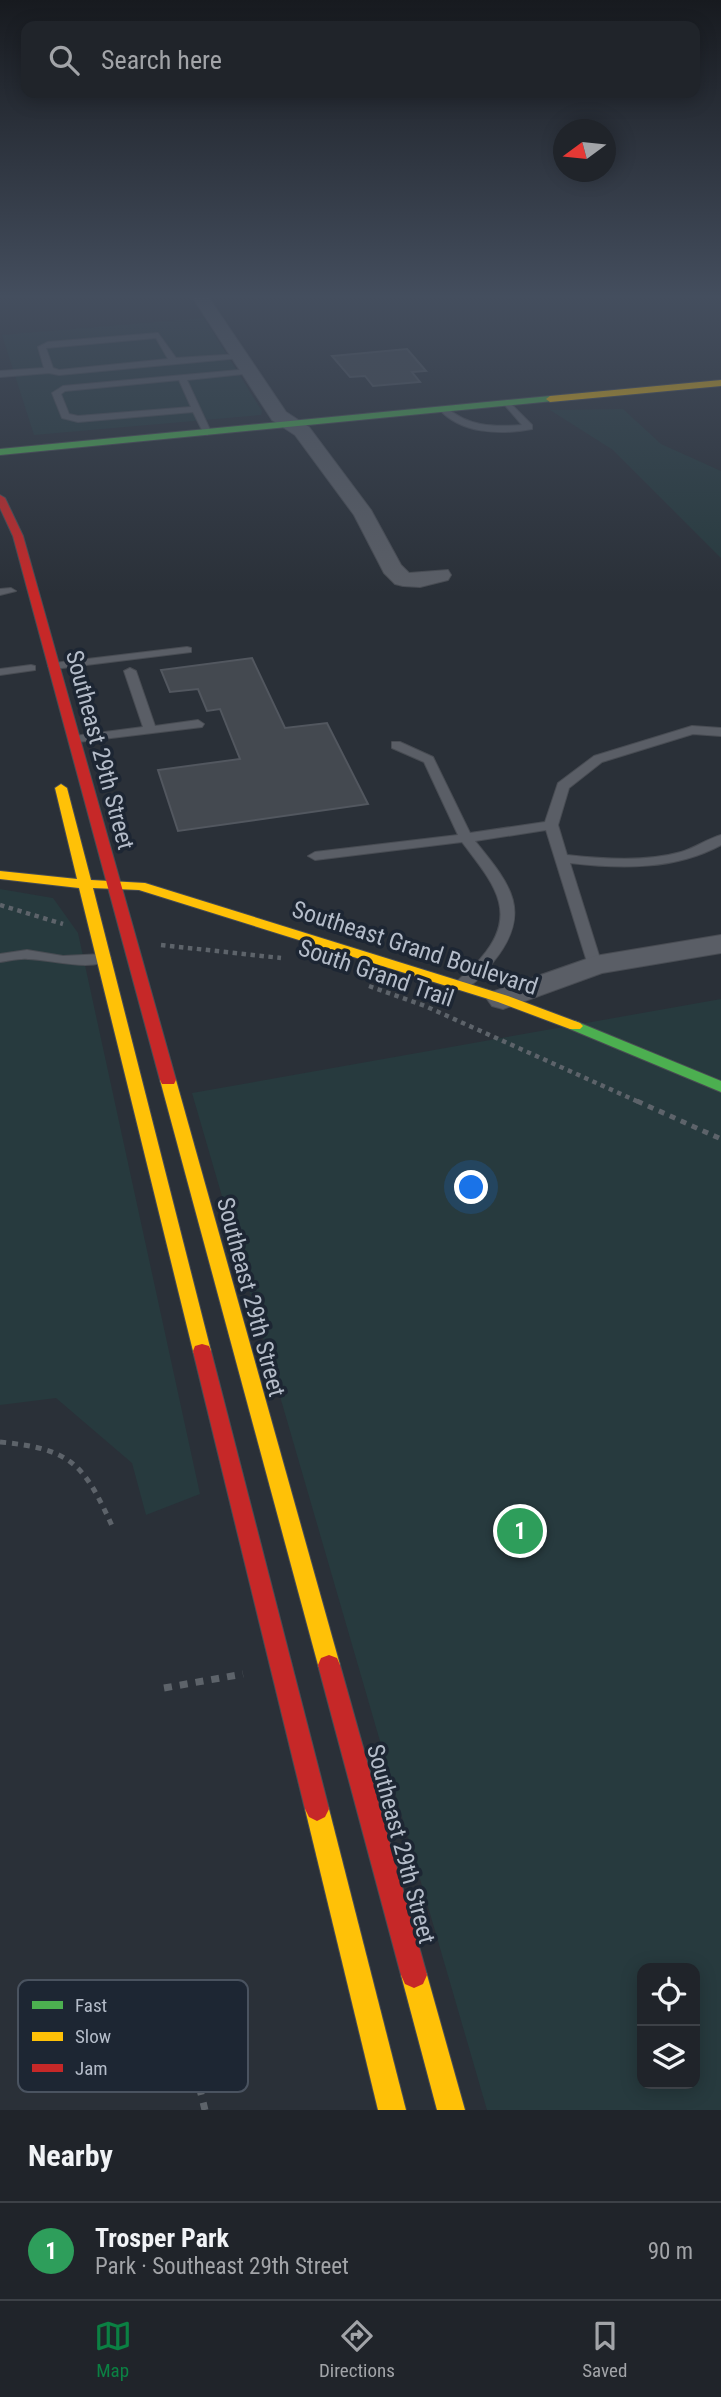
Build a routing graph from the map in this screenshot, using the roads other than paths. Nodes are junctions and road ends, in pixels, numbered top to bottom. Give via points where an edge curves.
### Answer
1 (57, 396) edge
2 (190, 396) edge
3 (266, 396) edge
4 (577, 396) edge
5 (507, 403) junction
6 (107, 409) dead end
7 (196, 409) junction
8 (443, 409) junction
9 (87, 411) dead end
10 (125, 415) junction
11 (78, 419) junction
12 (290, 423) junction
13 (207, 432) junction
14 (0, 452) edge
15 (0, 498) edge
16 (440, 575) dead end
17 (187, 650) dead end
18 (54, 666) junction
19 (31, 668) joint
20 (130, 671) dead end
21 (0, 672) edge
22 (198, 724) dead end
23 (150, 730) junction
24 (721, 732) edge
25 (74, 740) junction
26 (396, 745) dead end
27 (56, 771) dead end
28 (551, 825) junction
29 (466, 838) junction
30 (721, 839) edge
31 (315, 856) dead end
32 (561, 859) junction
33 (0, 875) edge
34 (87, 884) junction
35 (114, 885) junction
36 (721, 944) edge
37 (0, 958) edge
38 (104, 958) junction
39 (595, 965) junction
40 (461, 985) junction
41 (503, 999) junction
42 (721, 1087) edge
43 (392, 2110) edge
44 (451, 2110) edge

1 - 11 lane via 65,416
2 - 7 lane
3 - 12 street via 279,416
4 - 5 main road
5 - 8 main road
5 - 8 lane via 529,427 493,431
6 - 10 lane via 122,410
7 - 10 lane
7 - 13 lane
8 - 12 main road
9 - 11 lane
10 - 11 lane
12 - 13 main road
12 - 16 street via 302,431 364,514 392,568 404,579
13 - 14 main road
15 - 18 main road, Southeast 29th Street via 18,536
17 - 18 lane
18 - 19 main road
18 - 25 main road, Southeast 29th Street
19 - 21 lane
20 - 23 lane
22 - 23 lane
23 - 25 lane
24 - 28 lane via 692,730 598,759 563,786
25 - 35 main road, Southeast 29th Street
26 - 29 lane via 429,760
27 - 34 main road, Southeast 29th Street
28 - 29 lane
28 - 32 lane
29 - 31 lane
29 - 40 lane via 491,870 508,903 505,932 488,960
30 - 32 lane via 674,857 606,864
32 - 39 lane
33 - 34 main road, Southeast Grand Boulevard
34 - 35 main road, Southeast Grand Boulevard
34 - 38 main road, Southeast 29th Street
35 - 40 main road, Southeast Grand Boulevard via 140,886
35 - 44 main road, Southeast 29th Street
36 - 39 street
37 - 38 lane via 27,954 63,960
38 - 43 main road, Southeast 29th Street
39 - 41 street
40 - 41 main road, Southeast Grand Boulevard
41 - 42 main road, Southeast Grand Boulevard

